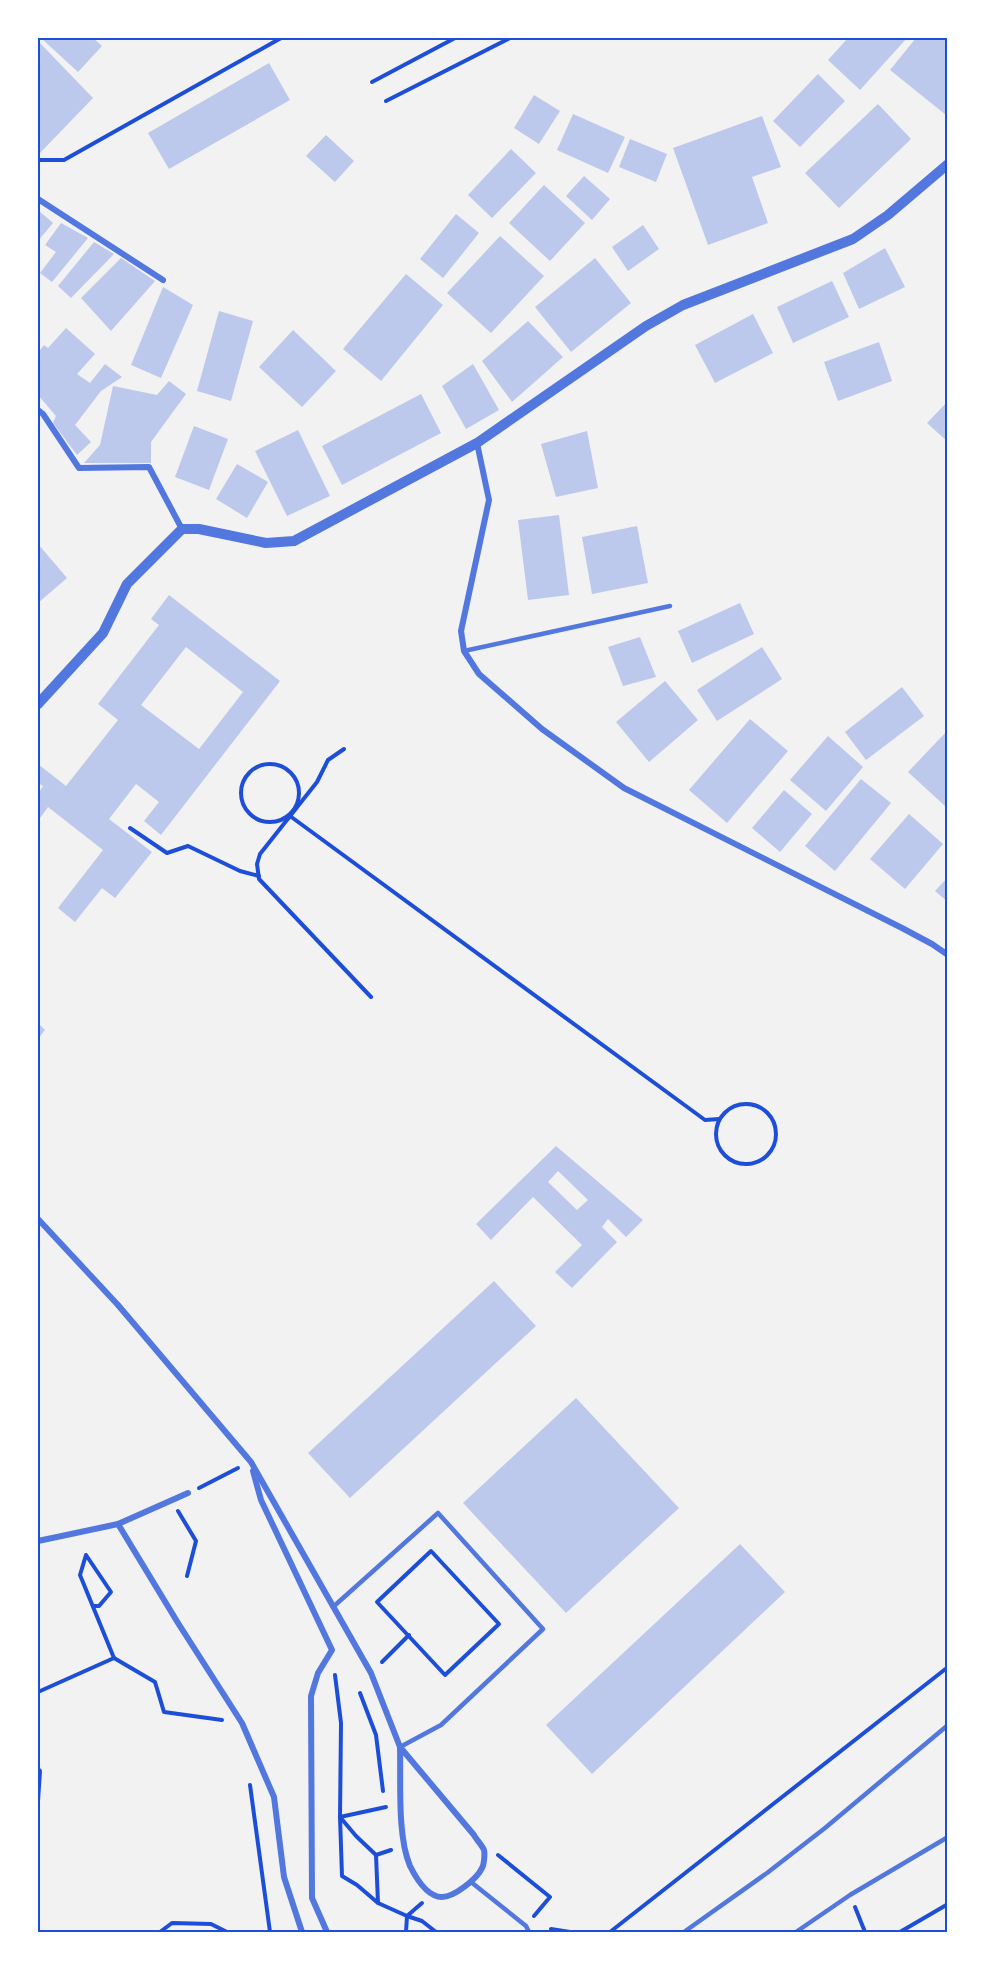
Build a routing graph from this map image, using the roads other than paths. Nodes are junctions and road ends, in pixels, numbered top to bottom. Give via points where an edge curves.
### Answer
1 (948, 164) edge
2 (38, 199) edge
3 (163, 280) dead end
4 (38, 410) edge
5 (477, 443) junction
6 (182, 529) junction
7 (670, 606) dead end
8 (464, 651) junction
9 (38, 704) edge
10 (948, 955) edge
11 (38, 1219) edge
12 (251, 1462) junction
13 (188, 1493) road end
14 (118, 1524) junction
15 (38, 1541) edge
16 (333, 1607) junction
17 (948, 1725) edge
18 (400, 1747) junction
19 (948, 1837) edge
20 (471, 1882) junction
21 (302, 1932) edge
22 (327, 1932) edge
23 (529, 1932) edge
24 (684, 1932) edge
25 (796, 1932) edge

1 - 5 street via 853,239 683,305 646,326
2 - 3 street
4 - 6 street via 79,468 149,467
5 - 6 street via 294,541 266,543
5 - 8 street via 489,500 461,631
6 - 9 street via 127,584 103,633
7 - 8 lane
8 - 10 street via 479,674 542,729 624,788
11 - 12 street via 118,1305
12 - 16 street
12 - 22 street via 261,1500 332,1650 318,1672 311,1696 312,1898
13 - 14 street
14 - 15 street
14 - 21 street via 242,1723 274,1797 284,1877
16 - 18 street via 371,1673
16 - 18 lane via 438,1513 543,1629 441,1725
17 - 24 lane via 767,1873
18 - 20 street via 484,1850 483,1868
18 - 20 street via 402,1824 410,1867 426,1892 441,1898
19 - 25 lane
20 - 23 lane

